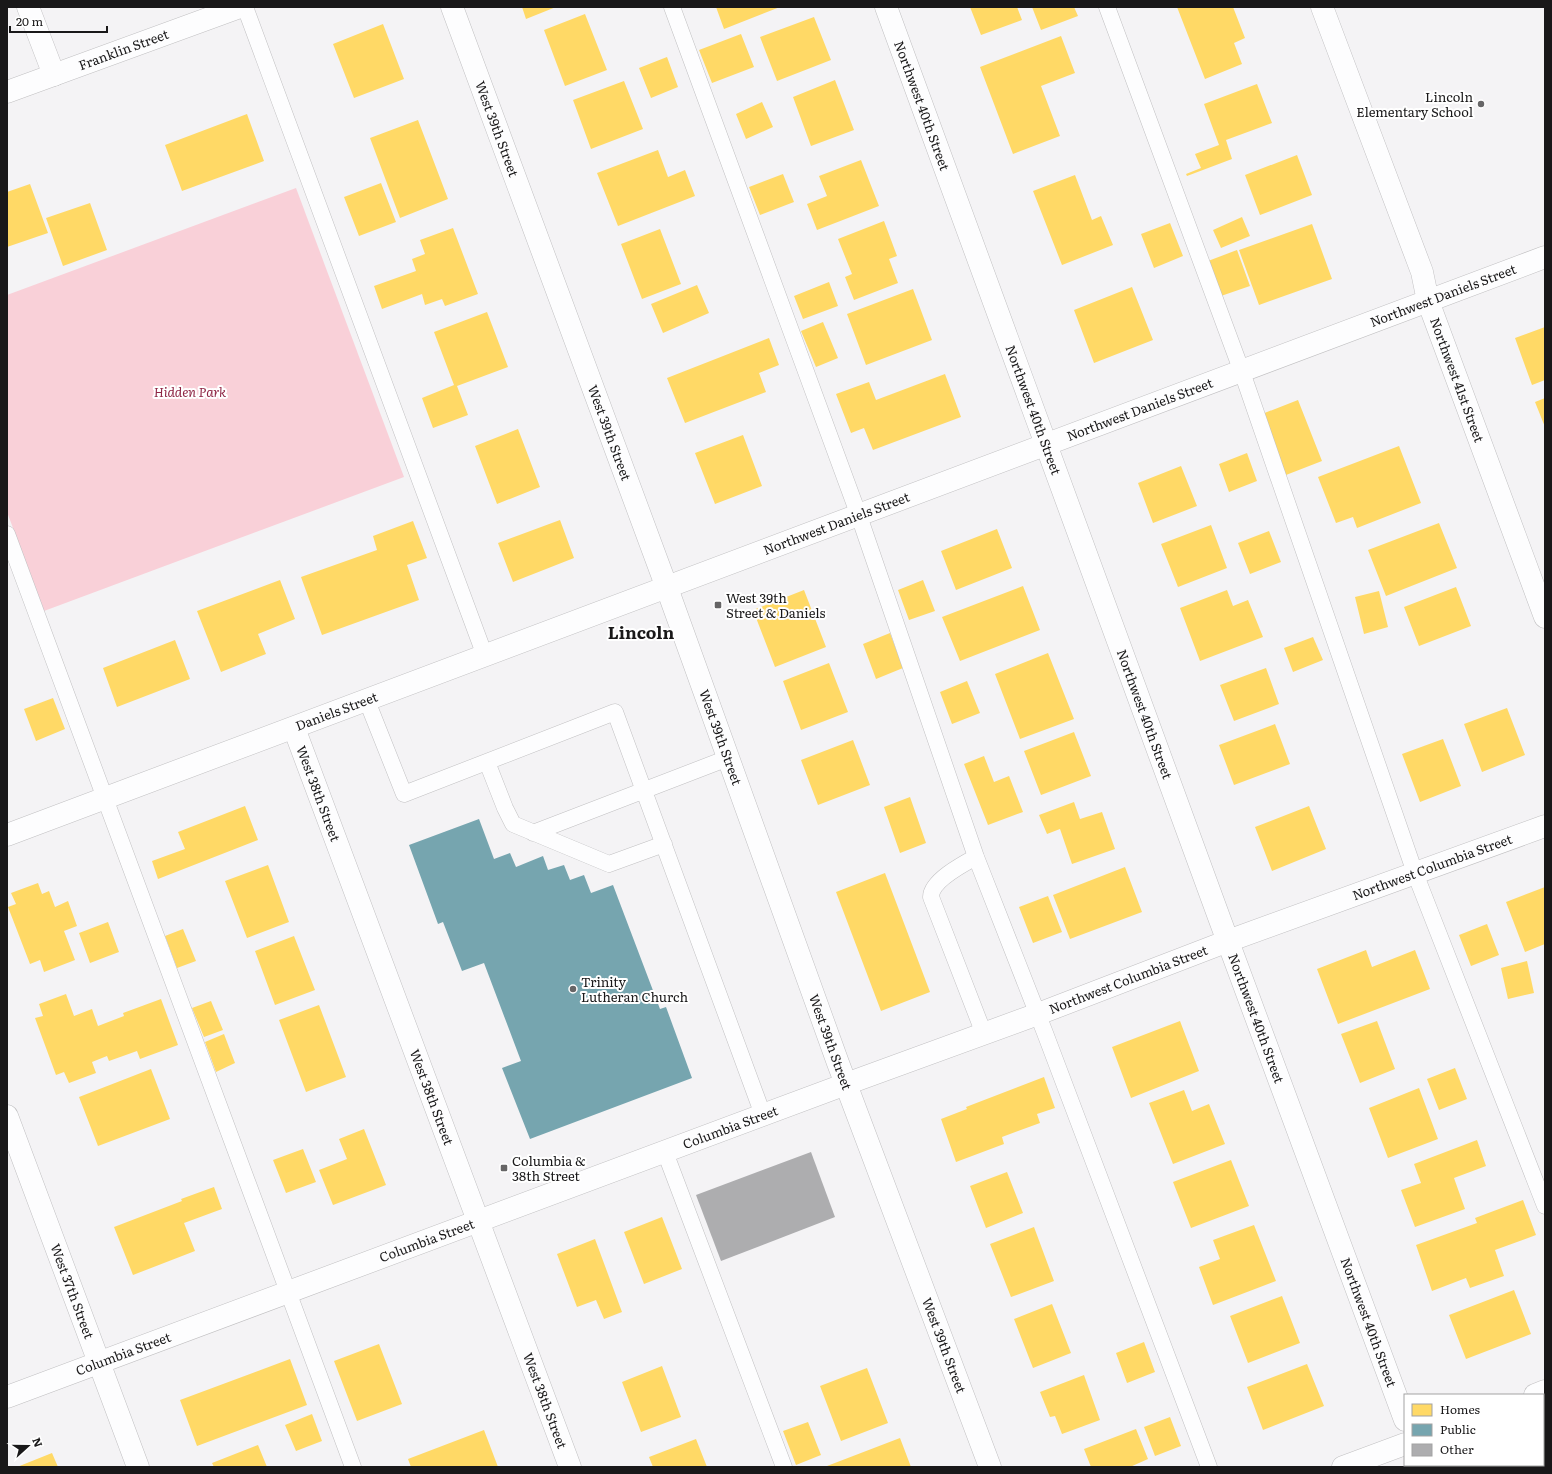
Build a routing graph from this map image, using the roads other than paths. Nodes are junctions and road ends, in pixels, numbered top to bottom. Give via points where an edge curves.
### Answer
1 (28, 7) edge
2 (240, 7) edge
3 (245, 7) edge
4 (452, 7) edge
5 (672, 7) edge
6 (886, 7) edge
7 (1107, 7) edge
8 (1322, 7) edge
9 (54, 75) junction
10 (7, 92) edge
11 (1545, 257) edge
12 (1428, 302) junction
13 (1242, 372) junction
14 (1046, 445) junction
15 (859, 516) junction
16 (7, 534) edge
17 (667, 588) junction
18 (1545, 617) edge
19 (485, 656) junction
20 (367, 701) junction
21 (294, 728) junction
22 (728, 758) junction
23 (487, 762) junction
24 (644, 790) junction
25 (105, 798) junction
26 (1545, 826) edge
27 (533, 833) junction
28 (7, 835) edge
29 (664, 844) junction
30 (976, 857) junction
31 (1415, 873) junction
32 (1228, 941) junction
33 (1038, 1014) junction
34 (984, 1034) junction
35 (846, 1084) junction
36 (763, 1115) junction
37 (7, 1116) edge
38 (665, 1152) junction
39 (1545, 1206) edge
40 (478, 1221) junction
41 (288, 1293) junction
42 (99, 1362) junction
43 (7, 1397) edge
44 (1404, 1417) edge
45 (1404, 1444) edge
46 (138, 1467) edge
47 (353, 1467) edge
48 (570, 1467) edge
49 (784, 1467) edge
50 (990, 1467) edge
51 (1209, 1467) edge
52 (1343, 1467) edge

1 - 9 street
2 - 9 street, Franklin Street
3 - 19 lane
4 - 17 street, West 39th Street
5 - 15 lane
6 - 14 street, Northwest 40th Street
7 - 13 lane
8 - 12 street, Northwest 41st Street via 1422,272
9 - 10 street, Franklin Street
11 - 12 street, Northwest Daniels Street
12 - 13 street, Northwest Daniels Street
12 - 18 street, Northwest 41st Street
13 - 14 street, Northwest Daniels Street
13 - 31 lane
14 - 15 street, Northwest Daniels Street
14 - 32 street, Northwest 40th Street
15 - 17 street, Northwest Daniels Street
15 - 30 lane
16 - 25 lane
17 - 19 street, Daniels Street
17 - 22 street, West 39th Street
19 - 20 street, Daniels Street
20 - 21 street, Daniels Street
20 - 23 lane via 404,794
21 - 25 street, Daniels Street
21 - 40 street, West 38th Street
22 - 24 lane
22 - 35 street, West 39th Street
23 - 24 lane via 615,712
23 - 27 lane via 513,824
24 - 27 lane
24 - 29 lane
25 - 28 street, Daniels Street
25 - 41 lane
26 - 31 street, Northwest Columbia Street
27 - 29 lane via 609,864
29 - 36 lane
30 - 33 lane
30 - 34 lane via 935,886 931,897
31 - 32 street, Northwest Columbia Street
31 - 39 lane
32 - 33 street, Northwest Columbia Street
32 - 44 street, Northwest 40th Street
33 - 34 street, Northwest Columbia Street
33 - 51 lane
34 - 35 street, Northwest Columbia Street
35 - 36 street, Columbia Street
35 - 50 street, West 39th Street
36 - 38 street, Columbia Street
37 - 42 street, West 37th Street
38 - 40 street, Columbia Street
38 - 49 lane
40 - 41 street, Columbia Street
40 - 48 street, West 38th Street
41 - 42 street, Columbia Street
41 - 47 lane
42 - 43 street, Columbia Street
42 - 46 street, West 37th Street
45 - 52 street

